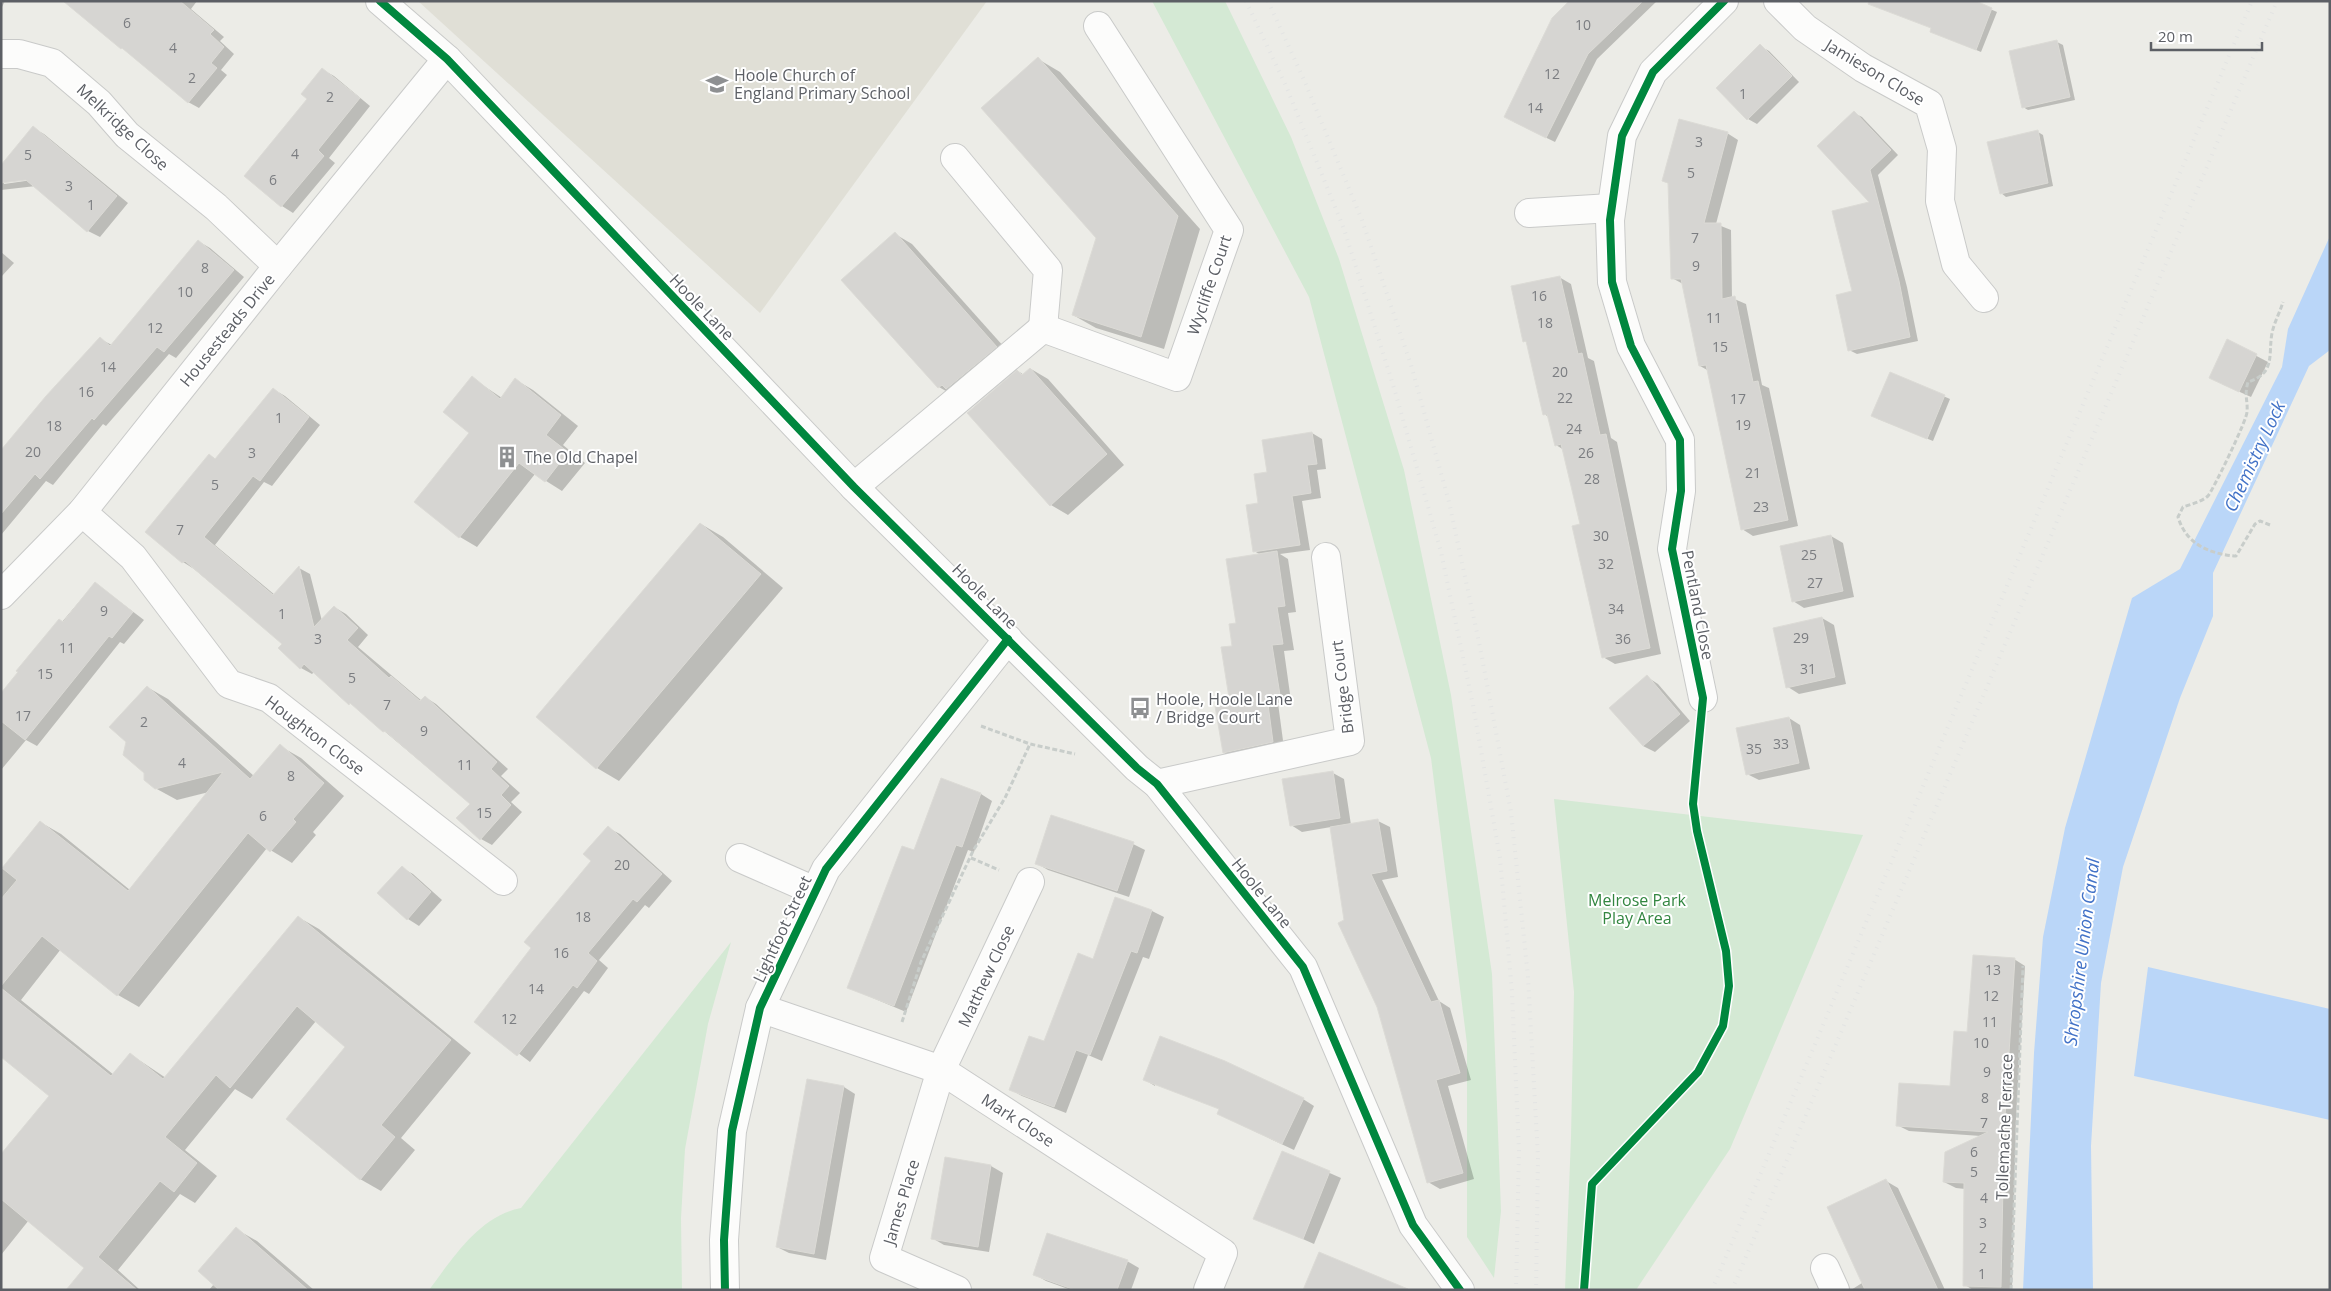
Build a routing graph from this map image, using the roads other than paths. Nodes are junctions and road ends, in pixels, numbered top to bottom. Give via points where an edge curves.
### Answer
1 (380, 1) edge
2 (1724, 1) edge
3 (1778, 1) edge
4 (1098, 26) dead end
5 (1, 54) edge
6 (447, 59) junction
7 (955, 158) dead end
8 (1611, 208) junction
9 (1529, 213) dead end
10 (278, 266) junction
11 (1984, 298) dead end
12 (1043, 328) junction
13 (854, 487) junction
14 (82, 512) junction
15 (1326, 557) dead end
16 (1, 595) edge
17 (1008, 639) junction
18 (1703, 698) dead end
19 (1157, 784) junction
20 (740, 858) dead end
21 (503, 881) dead end
22 (1030, 882) dead end
23 (815, 891) junction
24 (760, 1008) junction
25 (941, 1070) junction
26 (1459, 1288) edge
27 (725, 1290) edge
28 (957, 1290) edge
29 (1208, 1290) edge

1 - 6 street, Hoole Lane
2 - 8 street, Pentland Close via 1652,72 1622,136
3 - 11 street, Jamieson Close via 1805,28 1863,68 1929,104 1942,149 1940,201 1956,264
4 - 12 street, Wycliffe Court via 1229,230 1177,377
5 - 10 street, Melkridge Close via 19,54 52,63 99,103 128,135 216,207
6 - 10 street, Housesteads Drive
6 - 13 street, Hoole Lane
7 - 12 street via 1048,270
8 - 9 street
8 - 18 street, Pentland Close via 1612,282 1631,346 1680,440 1681,491 1672,549
10 - 14 street, Housesteads Drive
12 - 13 street
13 - 17 street, Hoole Lane
14 - 16 street, Housesteads Drive
14 - 21 street, Houghton Close via 133,557 229,684 269,698
15 - 19 street, Bridge Court via 1350,741
17 - 19 street, Hoole Lane
17 - 23 street, Lightfoot Street via 826,869
19 - 26 street, Hoole Lane via 1303,967 1413,1226
20 - 23 street
22 - 25 street, Matthew Close
23 - 24 street, Lightfoot Street
24 - 25 street, Mark Close
24 - 27 street, Lightfoot Street via 732,1131 724,1240
25 - 28 street, James Place via 884,1258
25 - 29 street, Mark Close via 1223,1253

